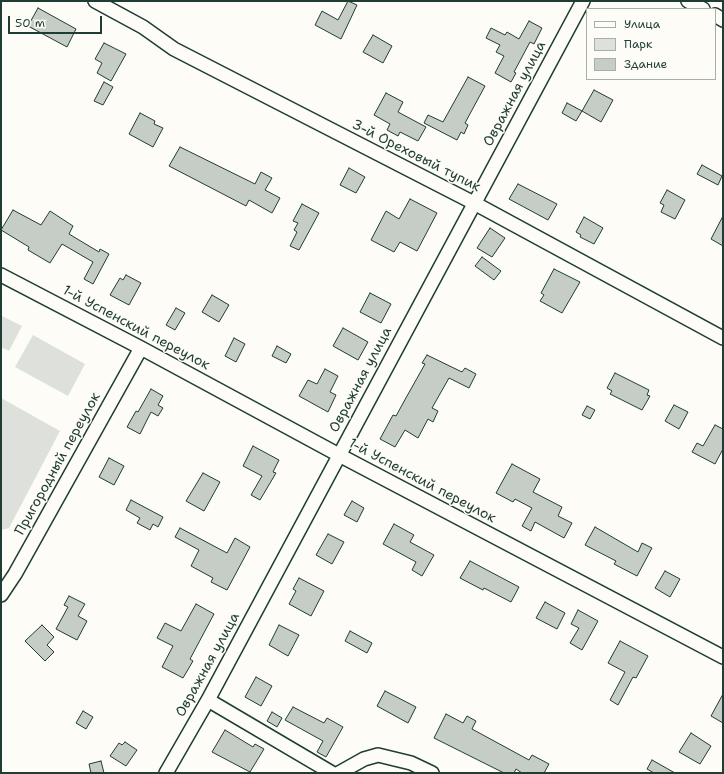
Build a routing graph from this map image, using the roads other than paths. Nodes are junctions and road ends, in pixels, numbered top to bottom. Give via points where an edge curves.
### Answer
1 (95, 1) edge
2 (583, 1) edge
3 (688, 1) edge
4 (701, 8) edge
5 (474, 203) junction
6 (1, 274) edge
7 (723, 338) edge
8 (141, 348) junction
9 (338, 455) junction
10 (1, 595) edge
11 (723, 657) edge
12 (208, 700) junction
13 (166, 773) edge
14 (332, 773) edge
15 (339, 773) edge
16 (432, 773) edge

1 - 5 street, 3-й Ореховый тупик via 143,27 174,49
2 - 5 street, Овражная улица
3 - 4 street
5 - 7 street, 3-й Ореховый тупик
5 - 9 street, Овражная улица
6 - 8 street, 1-й Успенский переулок
8 - 9 street, 1-й Успенский переулок
8 - 10 street, Пригородный переулок
9 - 11 street, 1-й Успенский переулок
9 - 12 street, Овражная улица
12 - 13 street, Овражная улица
12 - 14 street
15 - 16 street via 378,755 411,763

